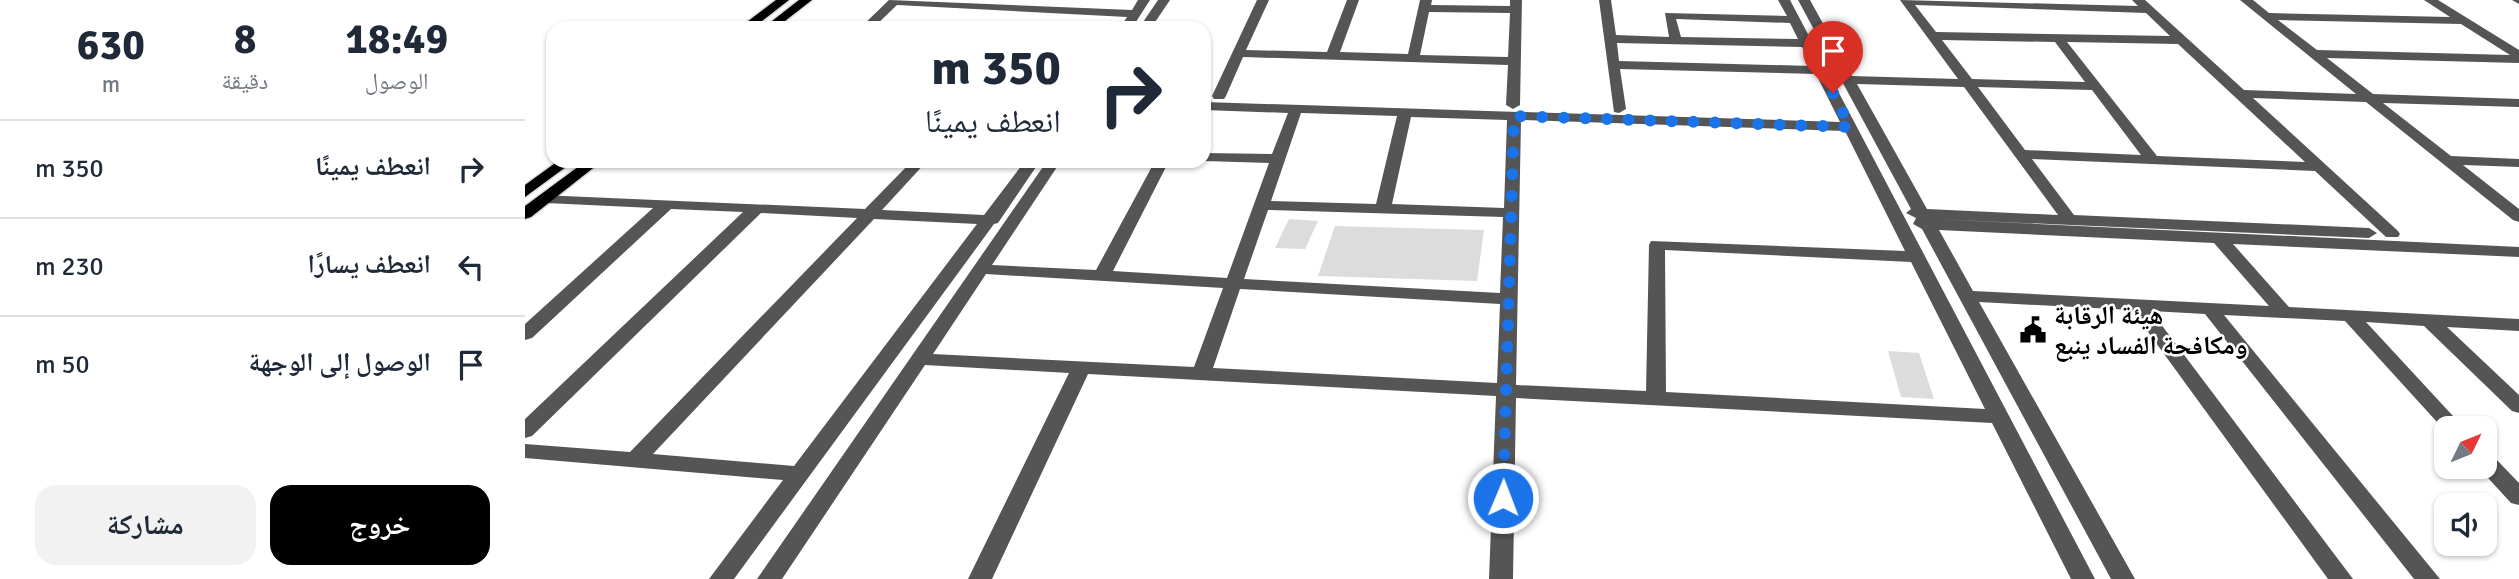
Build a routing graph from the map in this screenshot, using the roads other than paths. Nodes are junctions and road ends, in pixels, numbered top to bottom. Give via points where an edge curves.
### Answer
1 (783, 0) edge
2 (806, 0) edge
3 (1144, 0) edge
4 (1164, 0) edge
5 (1263, 0) edge
6 (1353, 0) edge
7 (1605, 0) edge
8 (1784, 0) edge
9 (1804, 0) edge
10 (1907, 0) edge
11 (2246, 0) edge
12 (2431, 0) edge
13 (894, 1) edge
14 (985, 2) edge
15 (1425, 4) edge
16 (1062, 5) edge
17 (1516, 5) edge
18 (2143, 5) edge
19 (1134, 14) junction
20 (2266, 16) junction
21 (1795, 20) junction
22 (754, 21) edge
23 (778, 21) edge
24 (873, 21) edge
25 (1130, 21) edge
26 (1150, 21) edge
27 (2465, 21) junction
28 (1933, 36) junction
29 (2058, 38) junction
30 (1609, 39) junction
31 (1676, 40) junction
32 (2181, 40) junction
33 (1807, 43) junction
34 (1239, 54) junction
35 (2314, 54) junction
36 (1332, 56) junction
37 (2519, 57) edge
38 (1413, 58) junction
39 (1514, 61) junction
40 (1613, 65) junction
41 (1821, 69) junction
42 (1848, 80) junction
43 (1968, 83) junction
44 (2095, 86) junction
45 (2239, 94) junction
46 (1211, 95) edge
47 (1219, 96) junction
48 (2370, 98) junction
49 (2519, 103) edge
50 (1349, 105) junction
51 (1211, 106) edge
52 (1296, 108) junction
53 (1619, 109) junction
54 (1513, 111) junction
55 (1405, 112) junction
56 (1847, 121) junction
57 (2021, 154) junction
58 (1211, 157) edge
59 (1278, 159) junction
60 (2153, 160) junction
61 (2448, 160) junction
62 (2519, 163) edge
63 (2319, 167) junction
64 (558, 168) edge
65 (586, 168) edge
66 (914, 168) edge
67 (1028, 168) edge
68 (1049, 168) edge
69 (1158, 168) edge
70 (525, 192) edge
71 (546, 198) junction
72 (666, 205) junction
73 (1261, 205) junction
74 (756, 209) junction
75 (1383, 209) junction
76 (1511, 213) junction
77 (525, 214) edge
78 (870, 215) junction
79 (1897, 217) junction
80 (2519, 217) edge
81 (1925, 219) junction
82 (2069, 219) junction
83 (992, 220) junction
84 (2392, 234) junction
85 (2220, 239) junction
86 (2519, 240) edge
87 (2519, 252) edge
88 (1918, 257) junction
89 (980, 269) junction
90 (1102, 276) junction
91 (1234, 283) junction
92 (1967, 296) junction
93 (1509, 299) junction
94 (2137, 305) junction
95 (2210, 309) junction
96 (2284, 313) junction
97 (2350, 316) junction
98 (2430, 321) junction
99 (2519, 325) edge
100 (525, 334) edge
101 (919, 359) junction
102 (1081, 368) junction
103 (1201, 374) junction
104 (1506, 390) junction
105 (1656, 398) junction
106 (2519, 406) edge
107 (2443, 416) edge
108 (2000, 417) junction
109 (525, 431) edge
110 (525, 451) edge
111 (635, 460) junction
112 (799, 474) junction
113 (2497, 474) edge
114 (2519, 497) edge
115 (722, 579) edge
116 (769, 579) edge
117 (980, 579) edge
118 (1501, 579) edge
119 (2083, 579) edge
120 (2123, 579) edge
121 (2341, 579) edge
122 (2428, 579) edge

1 - 22 main road
2 - 23 main road
3 - 19 street
4 - 26 street
5 - 34 street
6 - 36 street
7 - 30 street
8 - 21 street
9 - 42 street
10 - 18 street
10 - 28 street
11 - 20 street
12 - 27 street
13 - 14 street
13 - 24 street
14 - 16 street
15 - 17 street
15 - 38 street
16 - 19 street
17 - 39 street
18 - 32 street
19 - 25 street
20 - 27 street
20 - 35 street
21 - 31 street via 1669,15
21 - 33 street
27 - 37 street
28 - 29 street
28 - 43 street
29 - 32 street
29 - 44 street
30 - 31 street
30 - 40 street
31 - 33 street
32 - 45 street
33 - 41 street
34 - 36 street
34 - 47 street
35 - 37 street
35 - 48 street
36 - 38 street
38 - 39 street
39 - 54 street
40 - 41 street
40 - 53 street
41 - 56 street
42 - 43 street
42 - 81 street
43 - 44 street
43 - 57 street
44 - 60 street
45 - 48 street
45 - 63 street
46 - 47 street
47 - 50 street
48 - 49 street
48 - 61 street
50 - 52 street
50 - 54 street
50 - 55 street
51 - 52 street
52 - 59 street
53 - 54 street
53 - 56 street
54 - 55 street
54 - 56 street
54 - 76 street
55 - 75 street
56 - 79 street
57 - 60 street
57 - 82 street
58 - 59 street
59 - 73 street
60 - 63 street
61 - 62 street
61 - 80 street
63 - 84 street
64 - 70 main road
65 - 71 main road
66 - 78 street
67 - 83 street
68 - 89 street
69 - 90 street
71 - 72 street
71 - 77 main road
72 - 74 street
72 - 100 street
73 - 75 street
73 - 91 street
74 - 78 street
74 - 109 street
75 - 76 street
76 - 93 street
78 - 83 street
78 - 111 street
79 - 81 street
79 - 88 street
81 - 82 street
81 - 85 street
81 - 92 street
82 - 84 street
83 - 112 street
84 - 86 street
85 - 87 street
85 - 96 street
88 - 105 street via 1657,245
88 - 108 street
89 - 90 street
89 - 101 street
90 - 91 street
91 - 93 street
91 - 103 street
92 - 94 street
92 - 120 street
93 - 104 street
94 - 95 street
94 - 121 street
95 - 96 street
95 - 122 street
96 - 97 street
97 - 98 street
97 - 107 street
98 - 99 street
98 - 106 street
101 - 102 street
101 - 116 street
102 - 103 street
102 - 117 street
103 - 104 street
104 - 105 street
104 - 118 street
105 - 108 street
108 - 119 street
110 - 111 street
111 - 112 street
112 - 115 street
113 - 114 street

